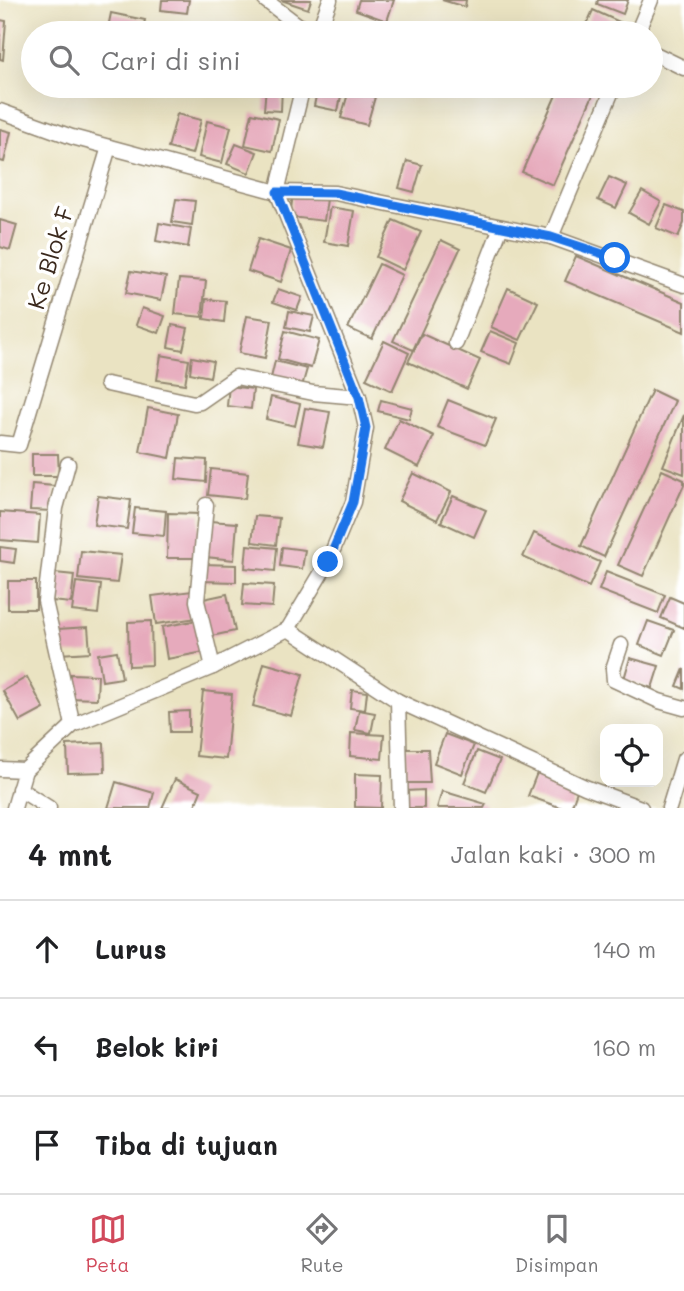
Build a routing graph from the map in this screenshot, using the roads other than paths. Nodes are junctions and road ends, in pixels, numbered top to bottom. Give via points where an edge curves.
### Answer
1 (265, 0) edge
2 (330, 0) edge
3 (651, 0) edge
4 (293, 21) edge
5 (322, 21) edge
6 (641, 21) edge
7 (663, 58) edge
8 (684, 68) edge
9 (300, 98) edge
10 (609, 98) edge
11 (0, 111) edge
12 (109, 147) junction
13 (277, 192) junction
14 (501, 227) junction
15 (551, 237) junction
16 (684, 285) edge
17 (456, 343) dead end
18 (107, 384) dead end
19 (359, 397) junction
20 (0, 443) edge
21 (68, 464) dead end
22 (206, 505) dead end
23 (288, 629) junction
24 (621, 645) dead end
25 (213, 667) junction
26 (398, 701) junction
27 (684, 708) edge
28 (73, 725) junction
29 (684, 759) edge
30 (0, 769) edge
31 (24, 770) junction
32 (19, 789) junction
33 (611, 803) edge
34 (14, 808) edge
35 (49, 808) edge
36 (401, 808) edge
37 (641, 808) edge
38 (669, 808) edge

1 - 4 street
2 - 5 street
3 - 6 street
7 - 8 street
9 - 13 street
10 - 15 street
11 - 12 street
12 - 13 street
12 - 20 street, Ke Blok F via 19,445
13 - 14 street via 335,193
13 - 19 street
14 - 15 street
14 - 17 street
15 - 16 street
18 - 19 street via 194,403 236,377
19 - 23 street via 366,428 353,502 328,562
21 - 28 street via 56,508 45,601
22 - 25 street via 197,601
23 - 25 street
23 - 26 street
24 - 27 street via 614,680
25 - 28 street
26 - 33 street
26 - 36 street
28 - 31 street
29 - 38 street
30 - 31 street
31 - 32 street
32 - 34 street
32 - 35 street
33 - 37 street

